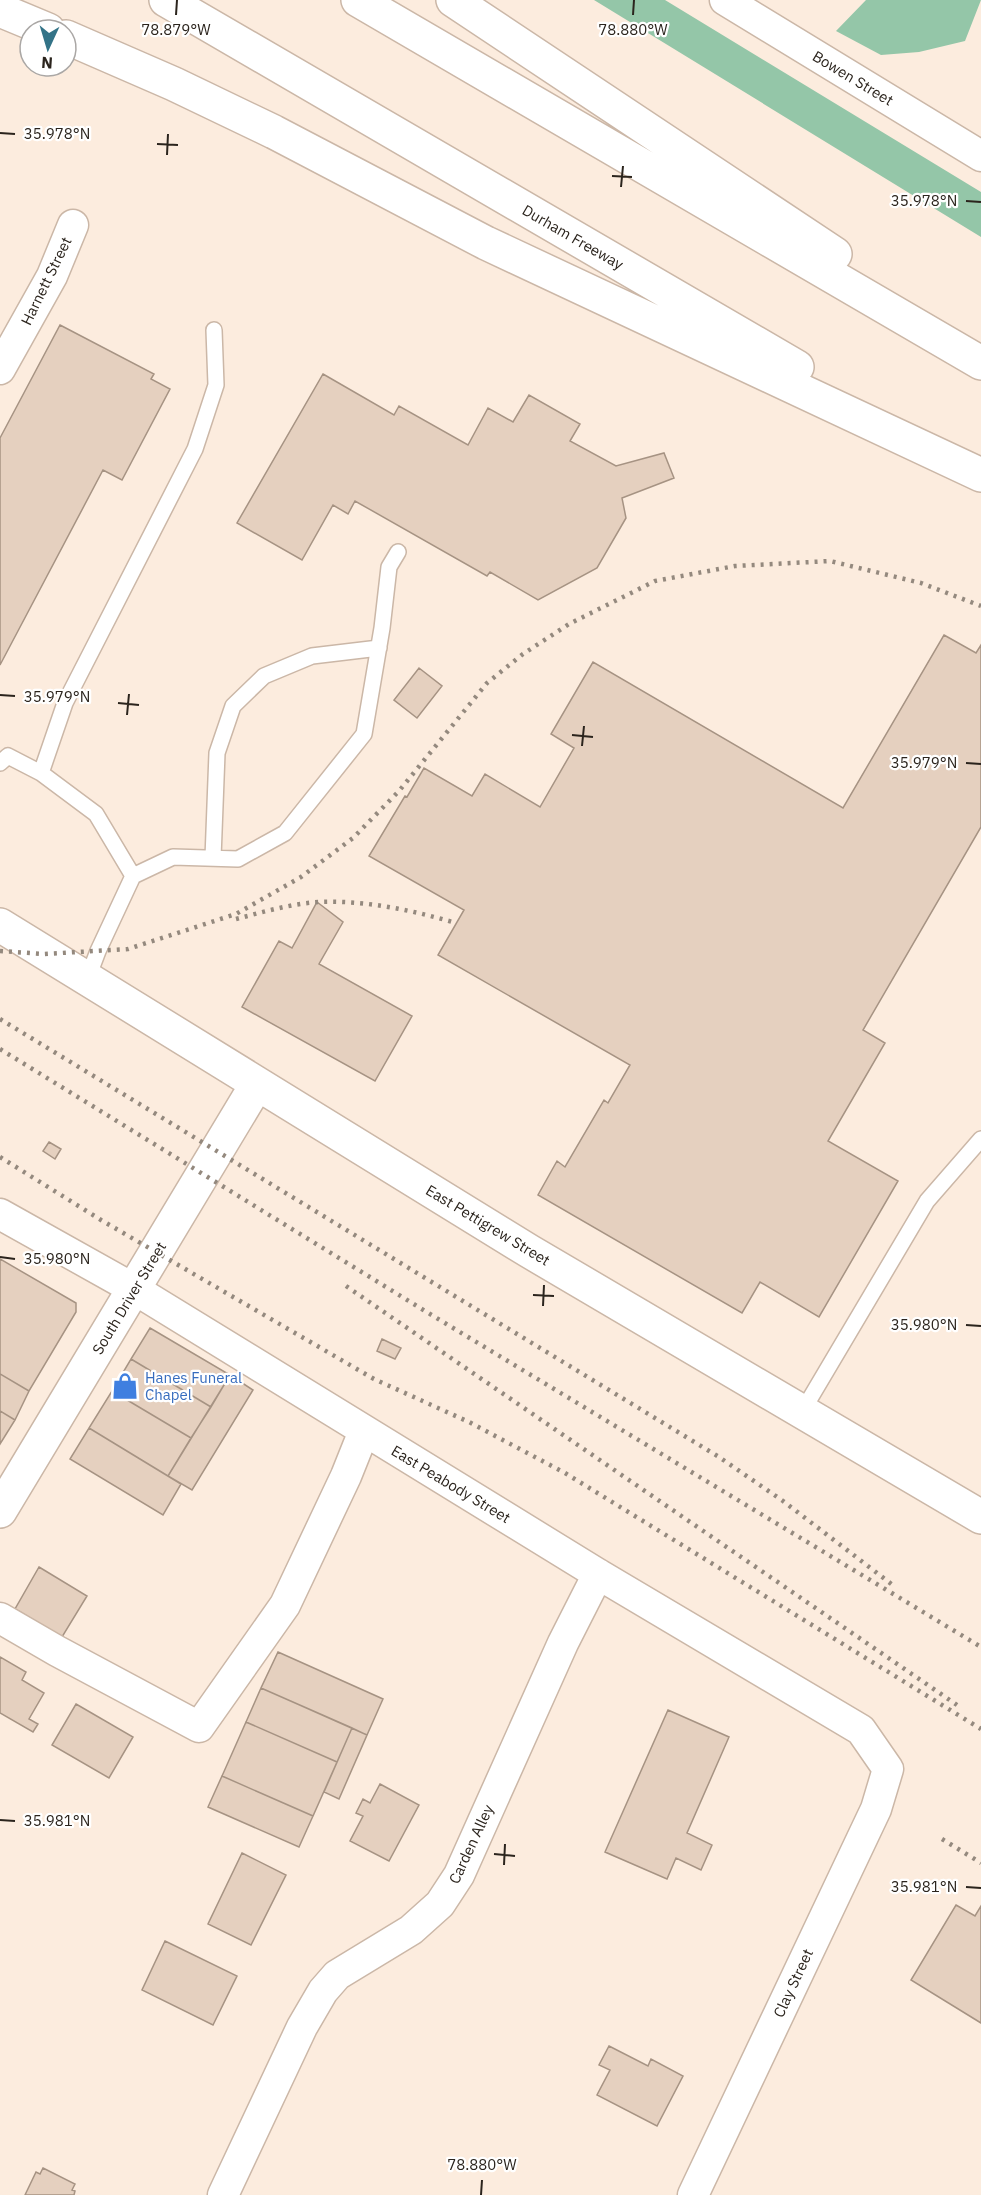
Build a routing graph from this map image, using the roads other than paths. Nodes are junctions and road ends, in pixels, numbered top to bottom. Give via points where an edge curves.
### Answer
1 (166, 0) edge
2 (358, 0) edge
3 (453, 0) edge
4 (725, 0) edge
5 (0, 10) edge
6 (19, 18) edge
7 (78, 42) edge
8 (981, 156) edge
9 (73, 225) dead end
10 (214, 330) dead end
11 (981, 352) edge
12 (981, 363) edge
13 (0, 369) edge
14 (981, 475) edge
15 (398, 552) dead end
16 (379, 648) junction
17 (0, 763) edge
18 (41, 773) junction
19 (213, 858) junction
20 (133, 876) junction
21 (0, 925) edge
22 (87, 980) junction
23 (257, 1084) junction
24 (981, 1138) edge
25 (0, 1214) edge
26 (134, 1289) junction
27 (802, 1412) junction
28 (364, 1431) junction
29 (0, 1511) edge
30 (981, 1517) edge
31 (598, 1574) junction
32 (0, 1618) edge
33 (888, 1769) joint
34 (223, 2195) edge
35 (693, 2195) edge

1 - 14 main road, Durham Freeway
2 - 12 main road
3 - 11 main road
4 - 8 street, Bowen Street
5 - 6 main road
7 - 14 main road via 274,132 486,243
9 - 13 street, Harnett Street via 52,276
10 - 18 lane via 216,385 195,449 65,703
15 - 16 lane via 389,567
16 - 19 lane via 364,734 285,833 238,859
16 - 19 lane via 312,656 264,676 233,706 217,753
17 - 18 lane via 8,756
18 - 20 lane via 96,814
19 - 20 lane via 173,857
20 - 22 lane
21 - 22 main road, East Pettigrew Street
22 - 23 main road, East Pettigrew Street
23 - 26 main road, South Driver Street
23 - 27 main road, East Pettigrew Street
24 - 27 lane via 927,1201
25 - 26 street, East Peabody Street
26 - 28 street, East Peabody Street
26 - 29 main road, South Driver Street
27 - 30 main road, East Pettigrew Street
28 - 31 street, East Peabody Street
28 - 32 street via 285,1605 199,1727
31 - 33 street, East Peabody Street via 861,1730
31 - 34 street, Carden Alley via 459,1875 440,1904 411,1930 337,1975 323,1991
33 - 35 street, Clay Street via 876,1809

